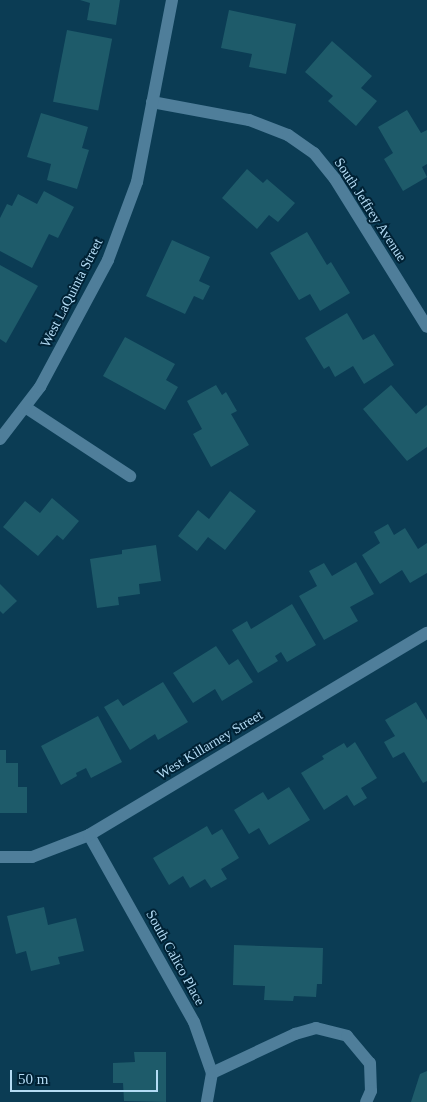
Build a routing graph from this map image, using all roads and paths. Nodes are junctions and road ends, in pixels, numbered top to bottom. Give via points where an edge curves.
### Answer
1 (172, 0) edge
2 (152, 102) junction
3 (427, 327) edge
4 (25, 407) junction
5 (0, 439) edge
6 (130, 476) dead end
7 (427, 633) edge
8 (89, 835) junction
9 (0, 857) edge
10 (212, 1073) junction
11 (207, 1102) edge
12 (366, 1102) edge

1 - 2 street, West LaQuinta Street
2 - 3 street, South Jeffrey Avenue via 249,120 288,136 314,153 335,179
2 - 4 street, West LaQuinta Street via 137,182 108,260 40,387
4 - 5 street, West LaQuinta Street
4 - 6 street
7 - 8 street, West Killarney Street
8 - 9 street, West Killarney Street via 32,857
8 - 10 street, South Calico Place via 194,1022
10 - 11 street, South Calico Place
10 - 12 street via 295,1034 316,1028 347,1036 370,1063 371,1091

